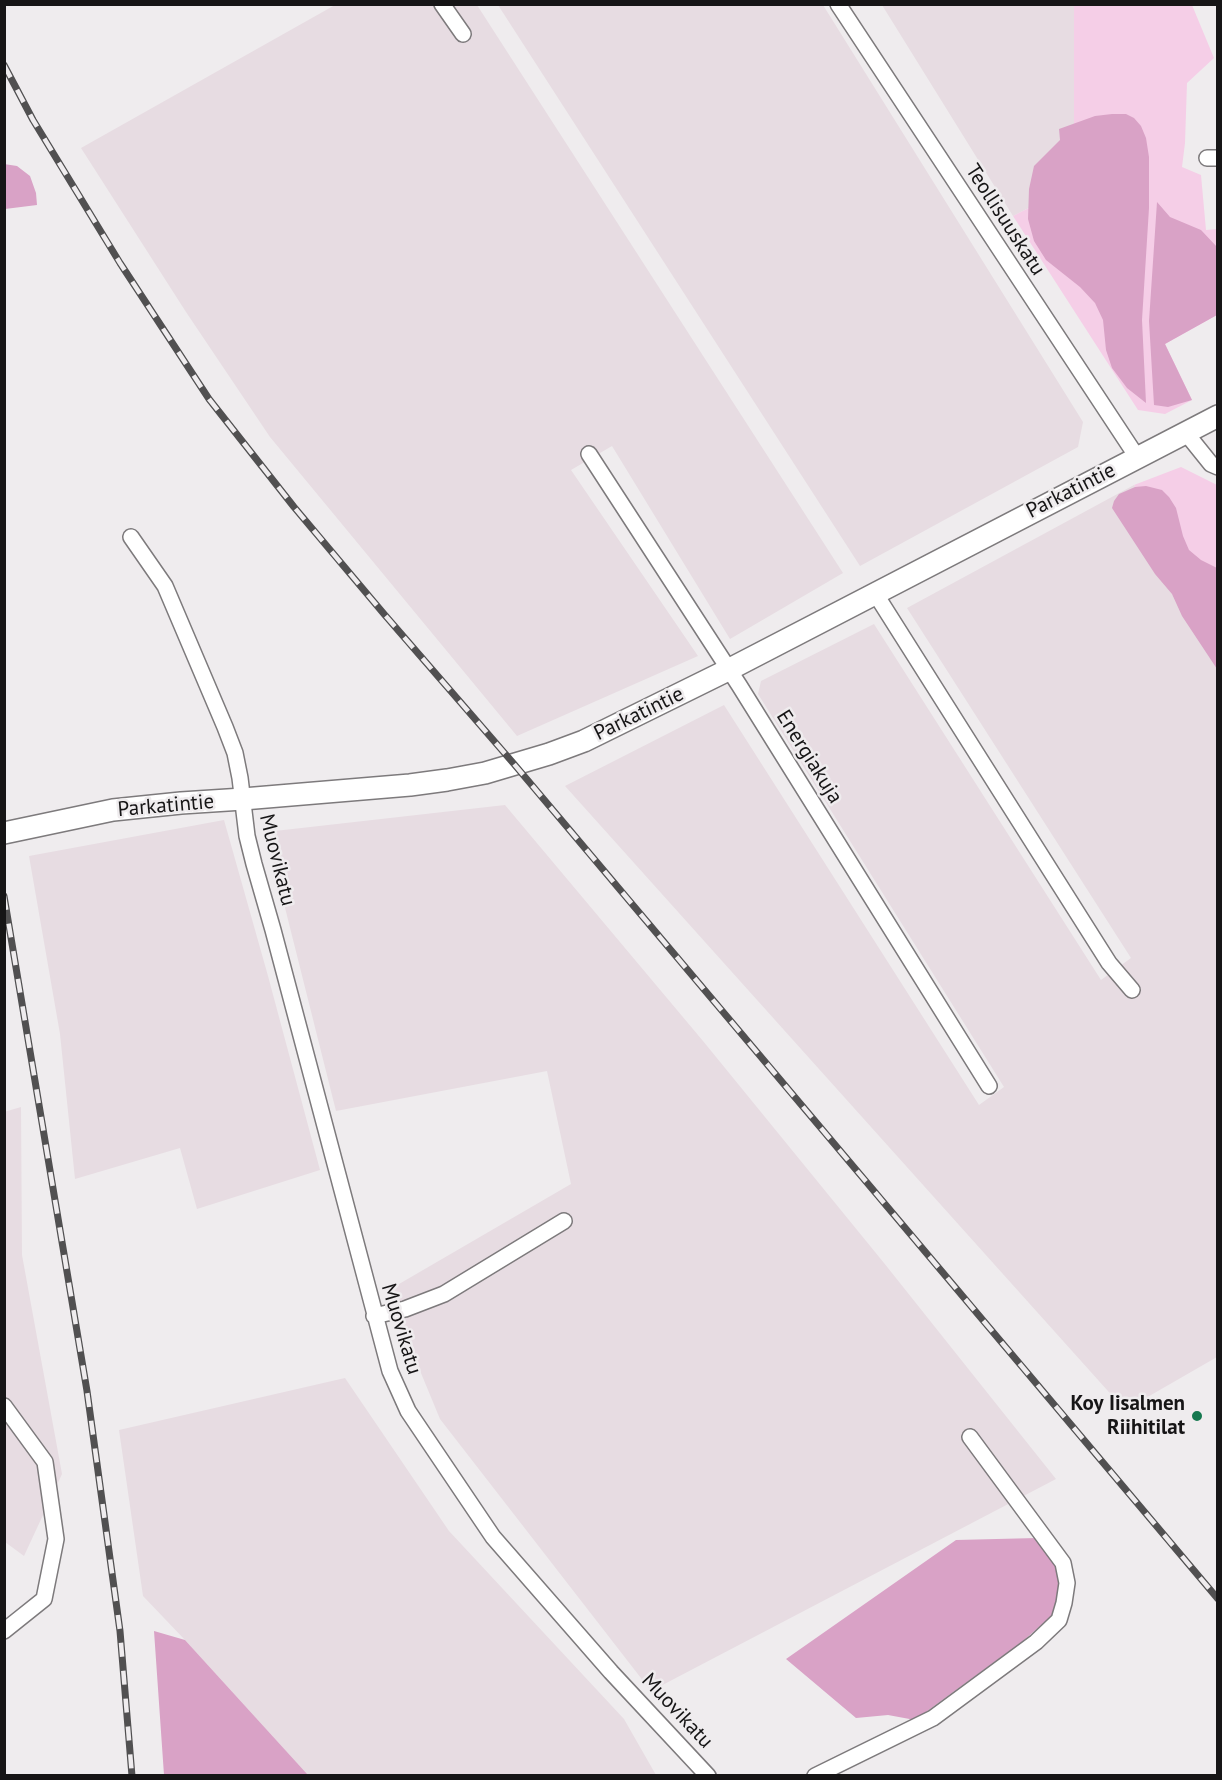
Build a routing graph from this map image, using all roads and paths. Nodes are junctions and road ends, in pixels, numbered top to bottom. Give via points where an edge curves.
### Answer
1 (442, 4) edge
2 (838, 4) edge
3 (463, 34) dead end
4 (1218, 417) edge
5 (1186, 433) junction
6 (589, 454) dead end
7 (1137, 458) junction
8 (1218, 468) edge
9 (131, 537) dead end
10 (875, 593) junction
11 (728, 670) junction
12 (243, 799) junction
13 (4, 833) edge
14 (1132, 990) dead end
15 (989, 1086) dead end
16 (564, 1221) dead end
17 (374, 1316) junction
18 (4, 1406) edge
19 (970, 1437) dead end
20 (4, 1631) edge
21 (708, 1776) edge
22 (815, 1776) edge

1 - 3 street
2 - 7 street, Teollisuuskatu
4 - 5 street, Parkatintie
5 - 7 street, Parkatintie
5 - 8 street
6 - 11 street, Energiakuja
7 - 10 street, Parkatintie
9 - 12 street, Muovikatu via 165,586 235,753
10 - 11 street, Parkatintie
10 - 14 street via 1109,963
11 - 12 street, Parkatintie via 584,741 485,772 410,785
11 - 15 street, Energiakuja
12 - 13 street, Parkatintie via 113,810
12 - 17 street, Muovikatu via 254,864
16 - 17 street via 444,1294
17 - 21 street, Muovikatu via 390,1371 408,1410 493,1537
18 - 20 street via 45,1462 56,1539 44,1599
19 - 22 street via 1063,1563 1067,1583 1059,1620 1036,1642 933,1718

